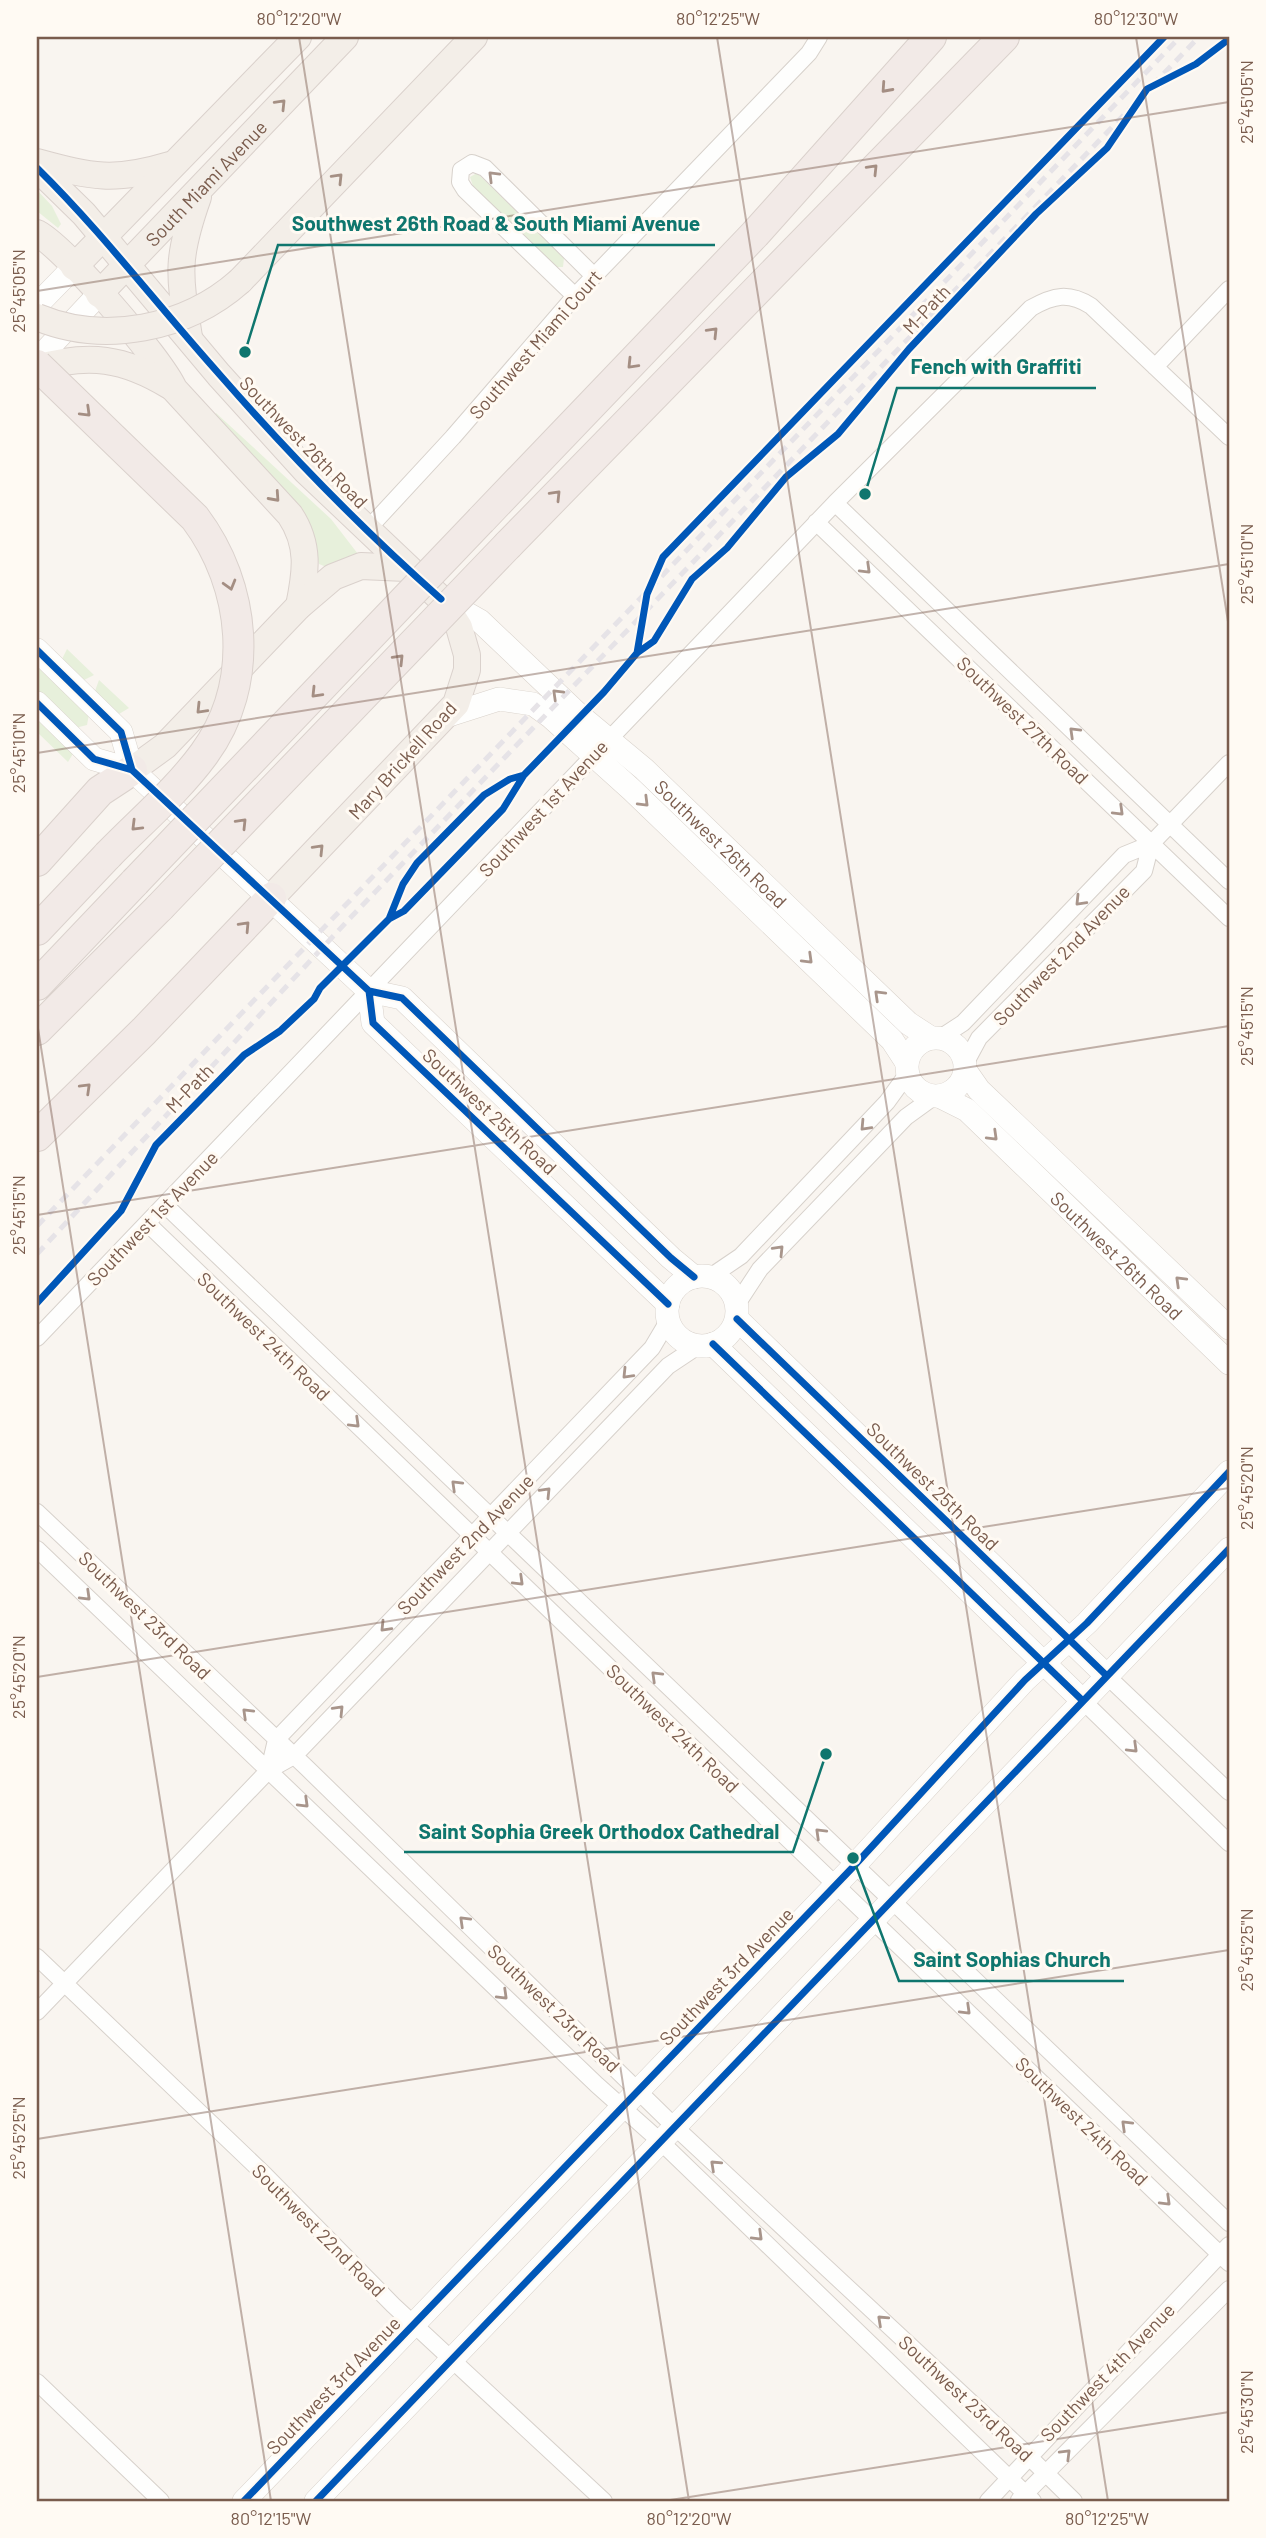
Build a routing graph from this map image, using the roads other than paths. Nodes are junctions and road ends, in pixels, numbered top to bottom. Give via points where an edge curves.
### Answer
1 (298, 37) edge
2 (345, 37) edge
3 (474, 37) edge
4 (819, 37) edge
5 (931, 37) edge
6 (1004, 37) edge
7 (37, 162) edge
8 (176, 163) junction
9 (37, 168) edge
10 (201, 189) junction
11 (37, 233) edge
12 (104, 237) junction
13 (127, 265) junction
14 (74, 267) junction
15 (594, 276) junction
16 (1229, 289) edge
17 (99, 294) junction
18 (575, 296) junction
19 (37, 305) edge
20 (37, 317) edge
21 (190, 341) junction
22 (37, 360) edge
23 (37, 367) edge
24 (1155, 367) junction
25 (174, 389) junction
26 (1229, 437) edge
27 (835, 503) junction
28 (816, 522) junction
29 (367, 530) junction
30 (406, 568) junction
31 (440, 599) junction
32 (299, 606) junction
33 (37, 650) edge
34 (37, 703) edge
35 (449, 715) junction
36 (601, 747) junction
37 (1229, 763) edge
38 (132, 770) junction
39 (1170, 825) junction
40 (1151, 844) junction
41 (37, 861) edge
42 (1229, 881) edge
43 (271, 898) junction
44 (1229, 918) edge
45 (37, 930) edge
46 (37, 985) edge
47 (369, 991) junction
48 (37, 1030) edge
49 (936, 1038) junction
50 (965, 1067) junction
51 (908, 1068) junction
52 (937, 1096) junction
53 (37, 1136) edge
54 (165, 1205) junction
55 (147, 1223) junction
56 (702, 1277) junction
57 (737, 1311) junction
58 (668, 1312) junction
59 (1229, 1328) edge
60 (37, 1338) edge
61 (705, 1345) junction
62 (1229, 1363) edge
63 (1229, 1472) edge
64 (37, 1512) edge
65 (490, 1517) junction
66 (507, 1534) junction
67 (472, 1536) junction
68 (37, 1549) edge
69 (1229, 1549) edge
70 (490, 1553) junction
71 (1070, 1640) junction
72 (1044, 1663) junction
73 (1107, 1676) junction
74 (1083, 1701) junction
75 (276, 1740) junction
76 (294, 1756) junction
77 (269, 1770) junction
78 (1229, 1792) edge
79 (1229, 1843) edge
80 (854, 1866) junction
81 (836, 1884) junction
82 (892, 1903) junction
83 (874, 1921) junction
84 (37, 1957) edge
85 (63, 1985) junction
86 (37, 2012) edge
87 (638, 2090) junction
88 (622, 2107) junction
89 (668, 2134) junction
90 (1229, 2223) edge
91 (1226, 2254) edge
92 (1229, 2289) edge
93 (413, 2324) junction
94 (454, 2359) junction
95 (37, 2382) edge
96 (1028, 2455) junction
97 (1046, 2474) junction
98 (1009, 2478) junction
99 (1025, 2499) edge
100 (160, 2501) edge
101 (244, 2501) edge
102 (316, 2501) edge
103 (604, 2501) edge
104 (988, 2501) edge
105 (1074, 2501) edge

1 - 8 main road, South Miami Avenue
10 -> 2 main road, South Miami Avenue
20 -> 3 main road, bridge via 88,330 143,327 195,311 240,281
4 - 15 street, Southwest Miami Court via 809,53
5 -> 46 highway, bridge via 746,243
48 -> 6 highway, bridge
7 - 8 main road via 110,178
8 - 12 main road, South Miami Avenue
9 - 12 main road, Southwest 26th Road
10 - 13 main road, South Miami Avenue
10 - 21 main road via 180,256
11 - 14 main road
12 - 13 main road, Southwest 26th Road
12 - 14 main road, South Miami Avenue
13 - 17 main road, South Miami Avenue
13 - 21 main road, Southwest 26th Road
14 - 17 main road
14 - 19 main road, South Miami Avenue
15 - 18 street, Southwest Miami Court
15 -> 18 street via 485,167 472,163 461,170 465,190
16 - 24 street
17 - 22 main road, South Miami Avenue
17 - 25 main road via 166,370
18 - 29 street, Southwest Miami Court
21 - 29 main road, Southwest 26th Road via 306,471
23 - 25 main road via 81,360 121,362
23 -> 45 highway, bridge via 195,519 213,544 226,571 239,650 236,678 212,742
24 - 26 street
24 - 27 street, Southwest 1st Avenue via 1076,297 1063,295 1031,307
25 -> 32 main road via 299,529 306,566
27 - 28 street, Southwest 1st Avenue
39 -> 27 street, Southwest 27th Road
28 - 36 street, Southwest 1st Avenue
28 -> 40 street, Southwest 27th Road
29 - 30 main road, Southwest 26th Road
30 - 31 main road, Southwest 26th Road
30 - 32 main road via 351,569 333,577
31 - 35 main road, Mary Brickell Road via 459,627 467,655 463,690
36 -> 31 main road, Southwest 26th Road via 579,715 480,621
32 -> 38 main road via 165,746
33 - 38 main road via 121,732
34 - 38 main road via 94,759
35 - 36 main road, Southwest 26th Road via 499,699 533,704
43 -> 35 main road, Mary Brickell Road
36 - 47 street, Southwest 1st Avenue
49 -> 36 main road, Southwest 26th Road via 908,1023 644,769
36 -> 51 main road, Southwest 26th Road via 892,1040
37 - 39 street, Southwest 2nd Avenue
38 - 41 highway via 100,791
38 - 43 main road
39 - 40 street, Southwest 2nd Avenue
39 - 42 street, Southwest 27th Road
40 - 44 street, Southwest 27th Road
40 -> 49 street, Southwest 2nd Avenue via 1124,855 963,1023
40 - 50 street, Southwest 2nd Avenue via 1143,871 979,1038
43 - 47 main road
53 -> 43 highway
47 - 54 street, Southwest 1st Avenue
47 - 56 main road, Southwest 25th Road via 402,998
47 - 58 main road, Southwest 25th Road via 373,1023
49 - 50 main road via 955,1045
49 - 51 main road via 913,1049
50 - 52 main road via 954,1090
59 -> 50 main road, Southwest 26th Road via 979,1090
51 - 52 main road via 917,1089
51 -> 56 street via 887,1102 741,1256
57 -> 52 street via 761,1269 906,1118
52 -> 62 main road, Southwest 26th Road via 967,1110
54 - 55 street, Southwest 1st Avenue
65 -> 54 street, Southwest 24th Road
55 - 60 street, Southwest 1st Avenue
55 -> 67 street, Southwest 24th Road
56 - 57 main road via 728,1286
56 - 58 main road via 674,1290
57 - 61 main road via 728,1335
57 - 71 main road, Southwest 25th Road
58 - 61 main road via 676,1335
58 -> 65 street, Southwest 2nd Avenue via 652,1348
66 -> 61 street, Southwest 2nd Avenue via 668,1366
61 - 72 main road
63 - 71 main road, Southwest 3rd Avenue
75 -> 64 street, Southwest 23rd Road
65 - 66 street, Southwest 24th Road
65 - 67 street, Southwest 2nd Avenue
66 - 70 street, Southwest 2nd Avenue
80 -> 66 street, Southwest 24th Road
67 - 70 street, Southwest 24th Road
67 -> 75 street, Southwest 2nd Avenue
68 -> 77 street, Southwest 23rd Road
69 - 73 main road
76 -> 70 street, Southwest 2nd Avenue
70 -> 81 street, Southwest 24th Road
71 - 72 main road, Southwest 3rd Avenue
71 - 73 main road, Southwest 25th Road
72 - 74 main road
72 - 80 main road, Southwest 3rd Avenue
73 - 74 main road
73 - 78 street, Southwest 25th Road
74 -> 79 street
74 - 82 main road
75 - 76 street, Southwest 23rd Road
75 - 77 street
76 - 77 street, Southwest 2nd Avenue
87 -> 76 street, Southwest 23rd Road
77 - 85 street, Southwest 2nd Avenue
77 -> 88 street, Southwest 23rd Road
80 - 81 main road, Southwest 3rd Avenue
80 - 82 street, Southwest 24th Road
81 - 83 street, Southwest 24th Road
81 - 87 main road, Southwest 3rd Avenue
82 - 83 main road
90 -> 82 street, Southwest 24th Road
83 - 89 main road
83 -> 91 street, Southwest 24th Road
84 - 85 street, Southwest 22nd Road
85 - 86 street, Southwest 2nd Avenue
85 - 93 street, Southwest 22nd Road via 265,2175
87 - 88 main road, Southwest 3rd Avenue
87 - 89 street, Southwest 23rd Road
88 - 89 street, Southwest 23rd Road
88 - 93 main road, Southwest 3rd Avenue
89 - 94 main road
96 -> 89 street, Southwest 23rd Road
89 -> 98 street, Southwest 23rd Road
91 - 96 street, Southwest 4th Avenue
97 -> 92 street, Southwest 4th Avenue
93 - 94 street, Southwest 22nd Road
93 - 101 main road, Southwest 3rd Avenue
94 - 102 main road
94 - 103 street, Southwest 22nd Road
95 - 100 street
96 - 97 street, Southwest 23rd Road
96 - 98 street, Southwest 4th Avenue
97 - 99 street, Southwest 4th Avenue
97 - 105 street, Southwest 23rd Road
98 - 99 street, Southwest 23rd Road
98 - 104 street, Southwest 4th Avenue

